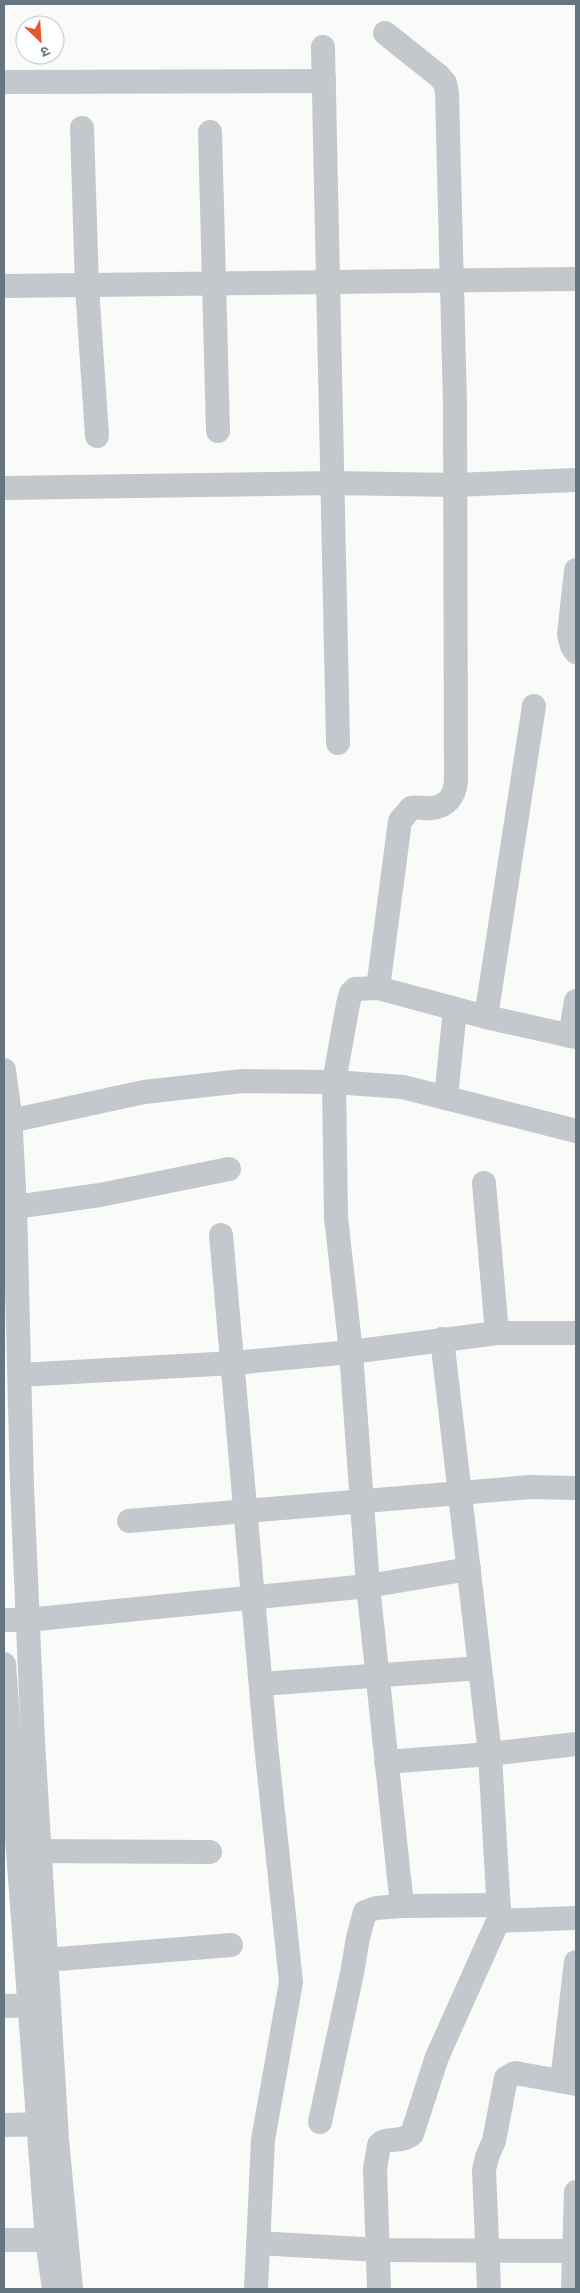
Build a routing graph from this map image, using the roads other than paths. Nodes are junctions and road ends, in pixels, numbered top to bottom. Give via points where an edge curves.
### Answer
1 (385, 33) dead end
2 (323, 48) dead end
3 (324, 81) junction
4 (4, 82) edge
5 (82, 128) dead end
6 (210, 132) dead end
7 (576, 279) edge
8 (453, 280) junction
9 (330, 283) junction
10 (212, 285) junction
11 (4, 286) edge
12 (87, 287) junction
13 (218, 431) dead end
14 (97, 436) dead end
15 (576, 480) edge
16 (333, 482) junction
17 (455, 485) junction
18 (4, 488) edge
19 (576, 570) edge
20 (576, 652) edge
21 (534, 706) dead end
22 (338, 743) dead end
23 (378, 988) junction
24 (576, 1001) edge
25 (456, 1009) junction
26 (486, 1017) junction
27 (573, 1036) edge
28 (4, 1073) edge
29 (334, 1082) junction
30 (446, 1098) junction
31 (10, 1121) junction
32 (576, 1131) edge
33 (229, 1169) dead end
34 (484, 1184) dead end
35 (15, 1207) junction
36 (222, 1235) dead end
37 (11, 1316) edge
38 (497, 1333) junction
39 (576, 1333) edge
40 (442, 1339) junction
41 (351, 1352) junction
42 (233, 1363) junction
43 (20, 1375) junction
44 (576, 1488) edge
45 (460, 1494) junction
46 (364, 1501) junction
47 (246, 1511) junction
48 (129, 1521) dead end
49 (469, 1569) junction
50 (368, 1586) junction
51 (253, 1596) junction
52 (15, 1620) edge
53 (4, 1664) edge
54 (480, 1668) junction
55 (377, 1676) junction
56 (261, 1684) junction
57 (576, 1744) edge
58 (490, 1754) junction
59 (386, 1762) junction
60 (25, 1795) junction
61 (21, 1851) edge
62 (210, 1852) dead end
63 (402, 1906) junction
64 (499, 1913) junction
65 (576, 1918) edge
66 (231, 1945) dead end
67 (46, 1960) junction
68 (576, 1962) edge
69 (40, 2005) junction
70 (4, 2006) edge
71 (569, 2083) edge
72 (320, 2122) dead end
73 (48, 2124) junction
74 (4, 2125) edge
75 (576, 2192) edge
76 (4, 2240) edge
77 (47, 2240) junction
78 (258, 2242) junction
79 (379, 2250) junction
80 (575, 2251) edge
81 (487, 2252) junction
82 (54, 2289) edge
83 (71, 2289) edge
84 (256, 2289) edge
85 (379, 2289) edge
86 (488, 2289) edge
87 (574, 2289) edge

1 - 8 street via 445,83
2 - 3 street
3 - 4 street
3 - 9 street
5 - 12 street
6 - 10 street
7 - 8 street
8 - 9 street
8 - 17 street
9 - 10 street
9 - 16 street
10 - 12 street
10 - 13 street
11 - 12 street
12 - 14 street
15 - 17 street
16 - 17 street
16 - 18 street
16 - 22 street
17 - 23 street via 456,789 446,804 429,809 410,808 400,821
19 - 20 street via 570,635
21 - 26 street
23 - 25 street
23 - 29 street via 355,989 351,993
24 - 27 street
25 - 26 street
25 - 30 street
26 - 27 street
28 - 31 street
29 - 30 street via 403,1087
29 - 31 street via 242,1081 144,1092
29 - 41 street via 336,1217
30 - 32 street
31 - 35 street
33 - 35 street via 100,1195
34 - 38 street
35 - 37 street
36 - 42 street
37 - 43 street
38 - 39 street
38 - 40 street
40 - 41 street
40 - 45 street
41 - 42 street
41 - 46 street
42 - 43 street
42 - 47 street
43 - 52 street
44 - 45 street via 530,1487
45 - 46 street
45 - 49 street
46 - 47 street
46 - 50 street
47 - 48 street
47 - 51 street
49 - 50 street
49 - 54 street
50 - 51 street
50 - 55 street
51 - 52 street
51 - 56 street
52 - 60 street
53 - 60 street
54 - 55 street
54 - 58 street
55 - 56 street
55 - 59 street
56 - 78 street via 290,1982 263,2140
57 - 58 street
58 - 59 street
58 - 64 street
59 - 63 street
60 - 61 street
61 - 62 street
61 - 67 street
61 - 69 street
63 - 64 street
63 - 72 street via 365,1912
64 - 65 street
64 - 79 street via 437,2057 412,2134 404,2140 386,2140 379,2145 375,2169
66 - 67 street
67 - 69 street
68 - 71 street
69 - 70 street
69 - 73 street
71 - 81 street via 515,2073 506,2078 494,2141 484,2170
73 - 74 street
73 - 77 street
73 - 83 street
75 - 80 street
76 - 77 street
77 - 82 street
78 - 79 street
78 - 84 street
79 - 81 street
79 - 85 street
80 - 81 street
80 - 87 street
81 - 86 street

